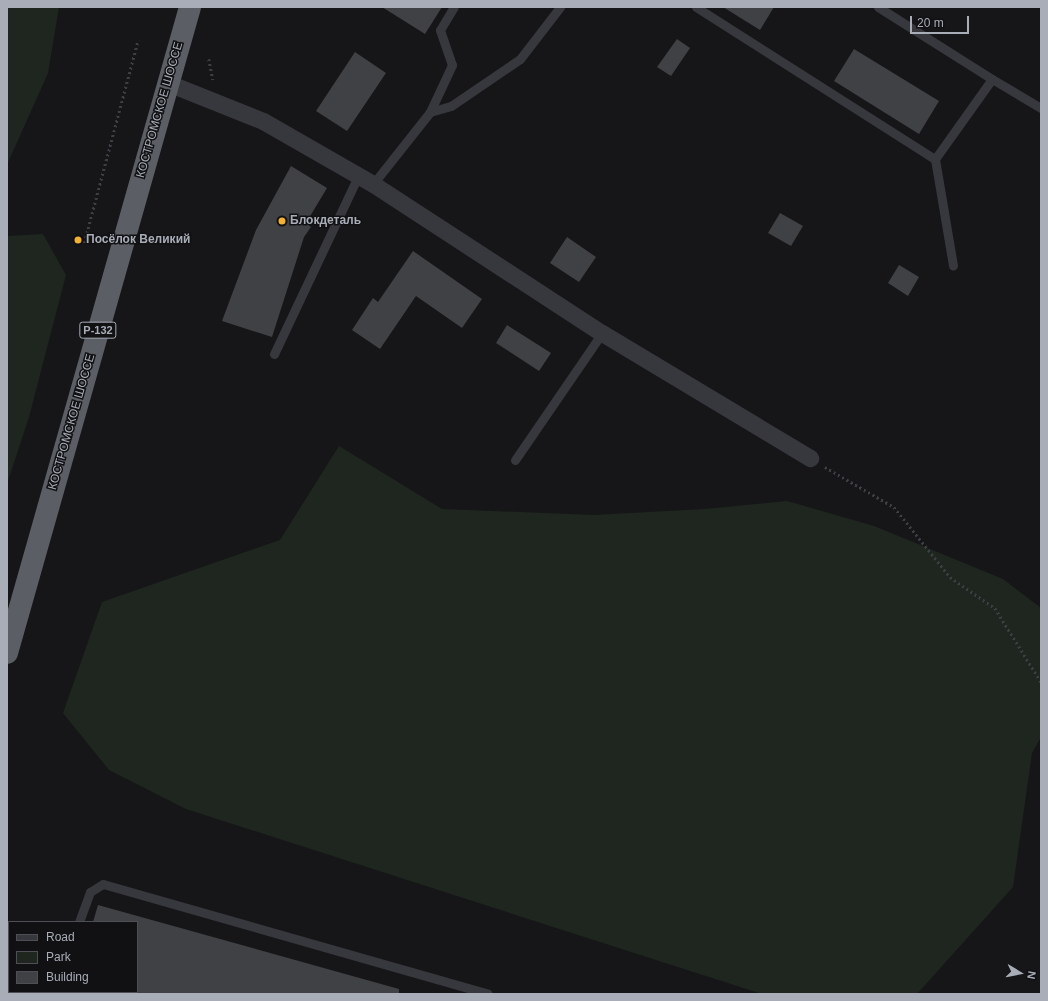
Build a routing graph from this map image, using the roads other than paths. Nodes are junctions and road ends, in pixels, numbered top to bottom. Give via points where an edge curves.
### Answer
1 (190, 7) edge
2 (454, 7) edge
3 (560, 7) edge
4 (696, 7) edge
5 (878, 7) edge
6 (992, 79) junction
7 (168, 83) junction
8 (1041, 108) edge
9 (430, 112) junction
10 (935, 159) junction
11 (358, 176) junction
12 (373, 184) junction
13 (953, 265) dead end
14 (602, 333) junction
15 (274, 354) dead end
16 (810, 458) road end
17 (515, 460) dead end
18 (14, 605) edge
19 (7, 653) edge
20 (79, 921) edge
21 (488, 994) edge

1 - 7 highway, КОСТРОМСКОЕ ШОССЕ / Р-132
2 - 9 lane via 440,30 452,65
3 - 9 lane via 520,60 451,106
4 - 10 lane
5 - 6 lane
6 - 8 lane
6 - 10 lane
7 - 11 street via 263,121
7 - 18 highway, КОСТРОМСКОЕ ШОССЕ / Р-132
9 - 12 lane
10 - 13 lane
11 - 12 street
11 - 15 lane
12 - 14 street
14 - 16 street
14 - 17 lane
18 - 19 highway, КОСТРОМСКОЕ ШОССЕ / Р-132
20 - 21 lane via 90,892 103,884

